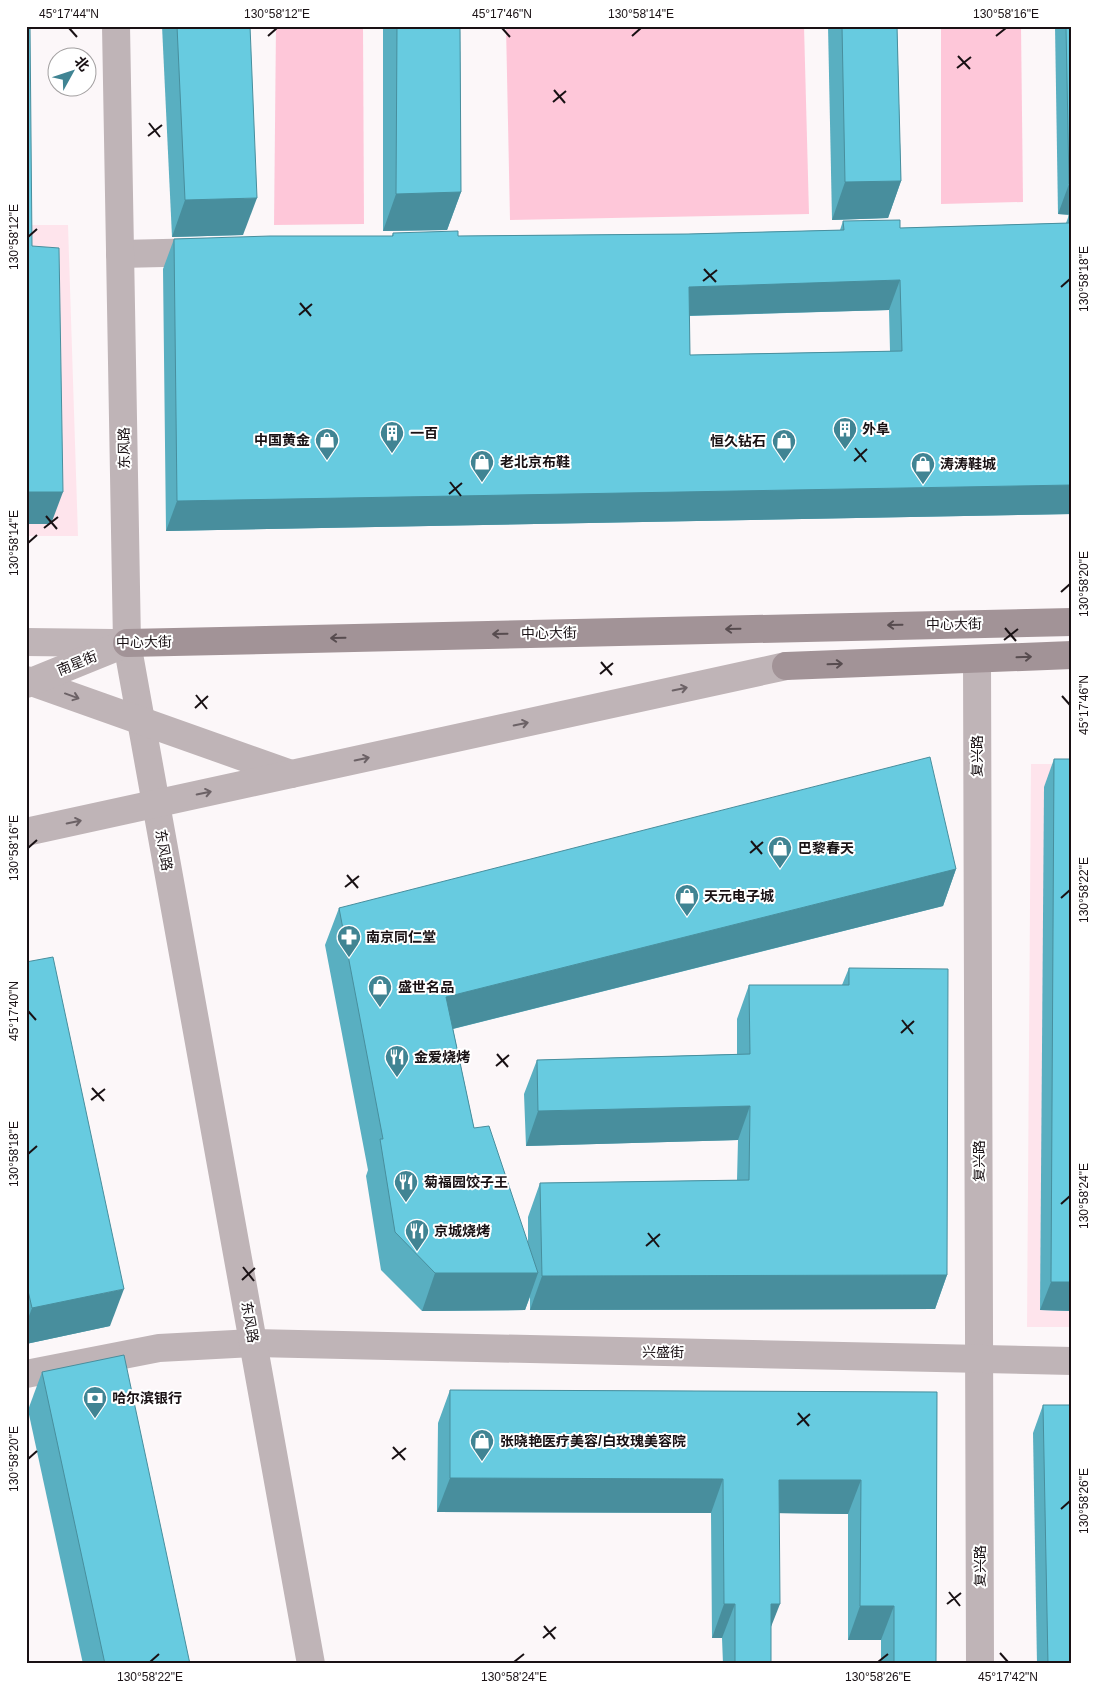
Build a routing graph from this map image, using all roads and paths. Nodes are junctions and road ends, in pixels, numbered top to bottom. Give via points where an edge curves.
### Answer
1 (116, 26) edge
2 (226, 251) edge
3 (120, 254) junction
4 (1072, 622) edge
5 (26, 642) edge
6 (127, 643) junction
7 (1072, 655) edge
8 (977, 659) junction
9 (786, 666) joint
10 (28, 682) edge
11 (141, 721) junction
12 (292, 774) junction
13 (156, 804) junction
14 (26, 832) edge
15 (254, 1344) junction
16 (979, 1359) junction
17 (1072, 1361) edge
18 (26, 1374) edge
19 (311, 1664) edge
20 (980, 1664) edge

1 - 3 street, 东风路
2 - 3 street
3 - 6 street, 东风路
4 -> 6 main road, 中心大街
5 - 6 street, 中心大街
6 - 10 street, 南星街
6 - 11 street, 东风路
8 -> 7 main road
9 -> 8 main road
8 - 16 street, 复兴路
12 -> 9 street
10 -> 11 street
11 - 12 street
11 - 13 street, 东风路
13 -> 12 street
14 -> 13 street
13 - 15 street, 东风路
15 - 16 street, 兴盛街
15 - 18 street, 兴盛街 via 159,1348
15 - 19 street, 东风路
16 - 17 street, 兴盛街
16 - 20 street, 复兴路

